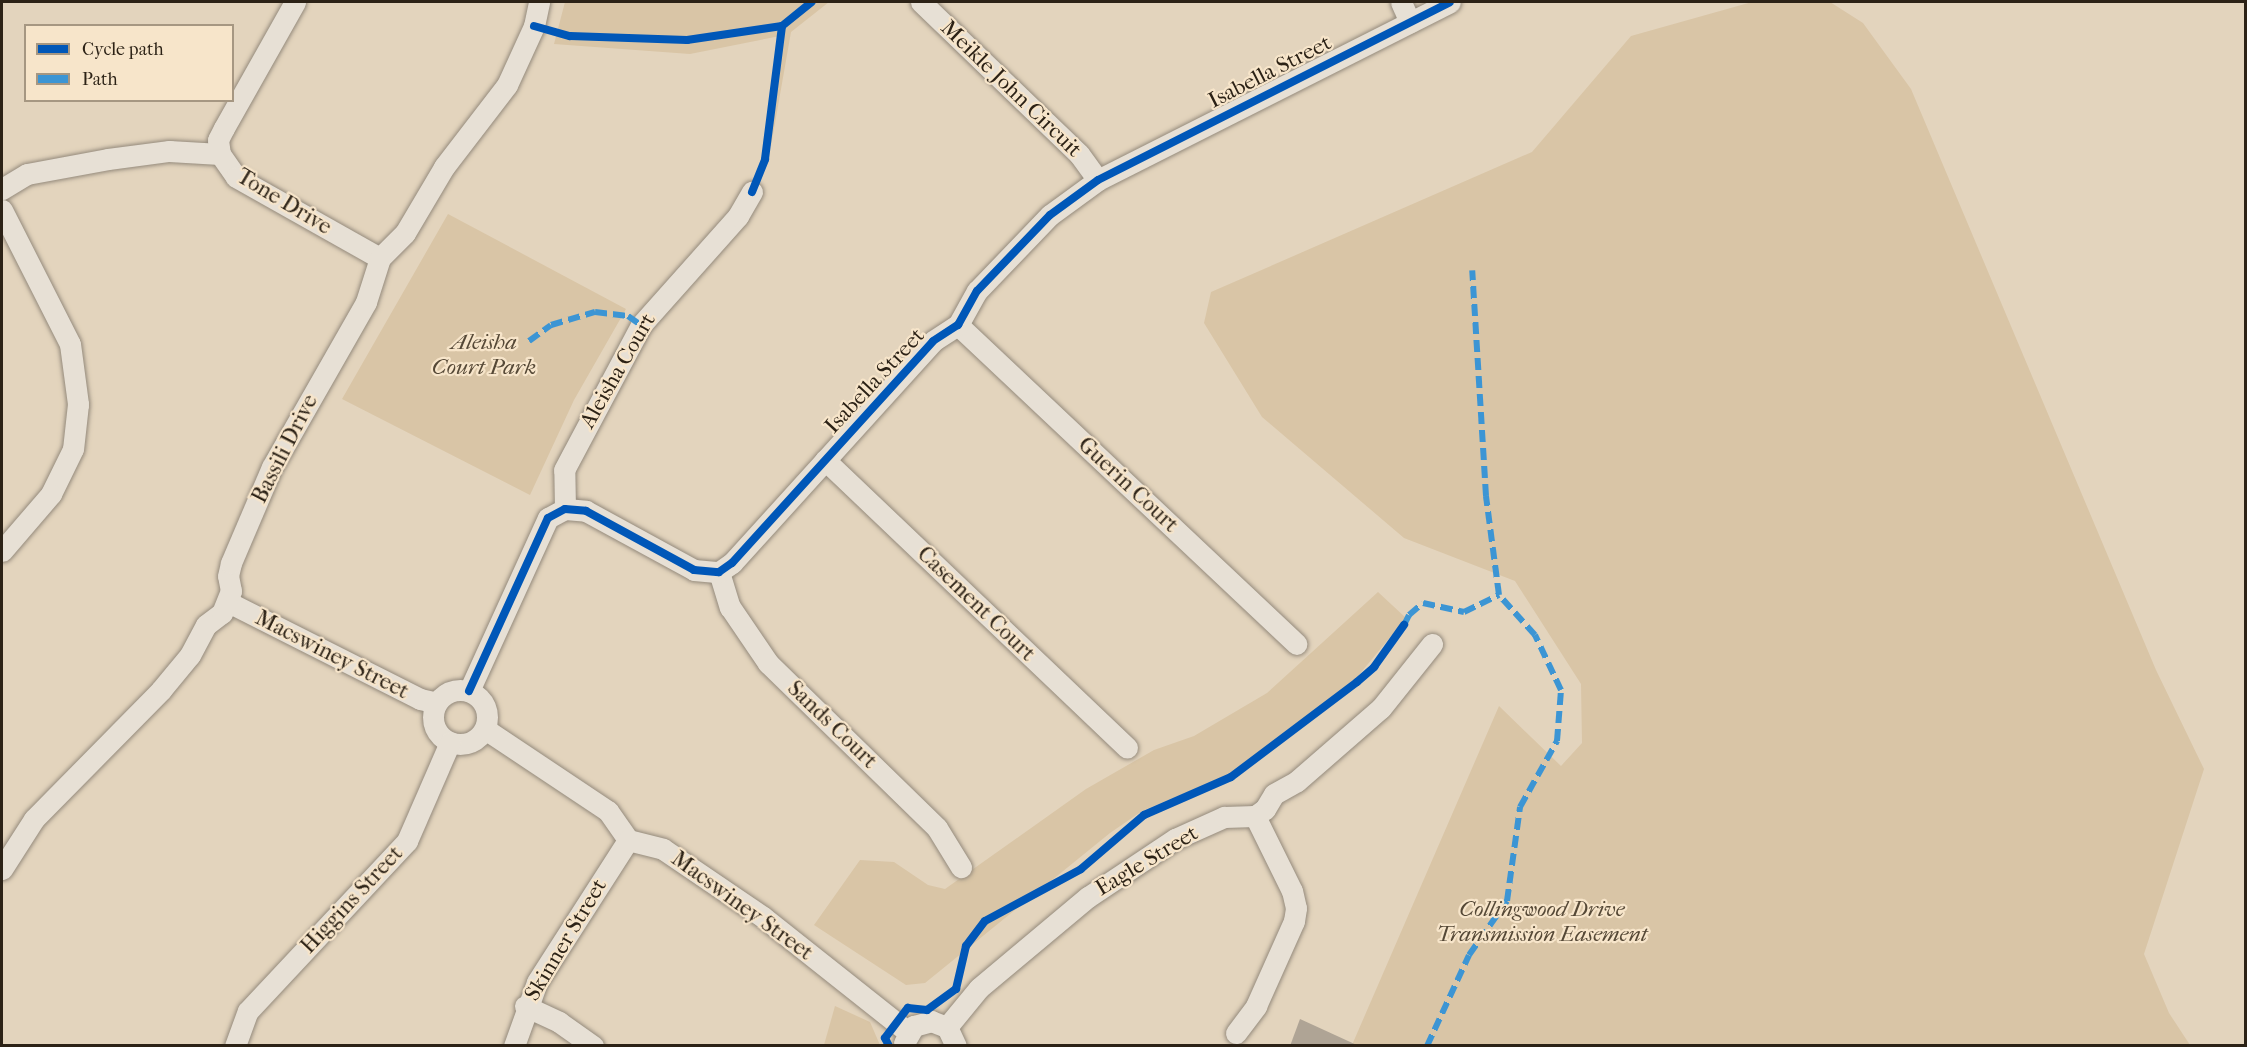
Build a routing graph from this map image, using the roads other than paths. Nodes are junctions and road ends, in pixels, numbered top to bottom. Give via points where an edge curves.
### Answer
1 (296, 2) edge
2 (539, 2) edge
3 (921, 2) edge
4 (1401, 2) edge
5 (1450, 2) edge
6 (1410, 22) junction
7 (220, 154) junction
8 (1098, 180) junction
9 (2, 189) edge
10 (752, 192) dead end
11 (2, 210) edge
12 (381, 258) junction
13 (958, 326) junction
14 (825, 460) junction
15 (565, 509) junction
16 (2, 551) edge
17 (719, 572) junction
18 (228, 602) junction
19 (1297, 644) dead end
20 (1432, 644) dead end
21 (470, 691) junction
22 (437, 703) junction
23 (485, 729) junction
24 (450, 742) junction
25 (1127, 748) dead end
26 (1255, 816) junction
27 (628, 840) junction
28 (961, 867) dead end
29 (2, 870) edge
30 (525, 1006) junction
31 (1236, 1034) dead end
32 (952, 1036) edge
33 (906, 1039) edge
34 (235, 1046) edge
35 (514, 1046) edge
36 (593, 1046) edge

1 - 7 street, Tone Drive via 224,128 218,140
2 - 12 street, Bassili Drive via 534,26 507,85 444,167 405,233
3 - 8 street, Meikle John Circuit via 1079,153
4 - 6 street
5 - 6 street, Isabella Street
6 - 8 street, Isabella Street
7 - 9 street via 169,151 108,159 27,174
7 - 12 street, Tone Drive via 236,177
8 - 13 street, Isabella Street via 1041,224 977,291
10 - 15 street, Aleisha Court via 738,216 641,326 564,470
11 - 16 street via 70,344 78,404 73,449 51,494
12 - 18 street, Bassili Drive via 366,302 272,467 231,563
13 - 14 street, Isabella Street via 933,341
13 - 19 street, Guerin Court
14 - 17 street, Isabella Street
14 - 25 street, Casement Court
15 - 17 street via 586,511 694,570
15 - 21 street via 548,518 534,541
17 - 28 street, Sands Court via 730,607 768,663 937,828
18 - 22 street, Macswiney Street via 420,699
18 - 29 street via 161,690 34,819
20 - 26 street via 1381,708 1297,781 1274,794
21 - 22 street via 451,691
21 - 23 street via 487,711
22 - 24 street via 435,725
23 - 24 street via 467,744
23 - 27 street via 608,811
24 - 34 street, Higgins Street via 407,841 248,1011
26 - 31 street via 1292,891 1296,908 1294,921 1256,1006
26 - 32 street, Eagle Street via 1224,817 1175,839 1088,897 979,988
27 - 30 street, Skinner Street
27 - 33 street, Macswiney Street via 663,849 763,916
30 - 35 street, Skinner Street
30 - 36 street via 560,1022
32 - 33 street via 931,1021

